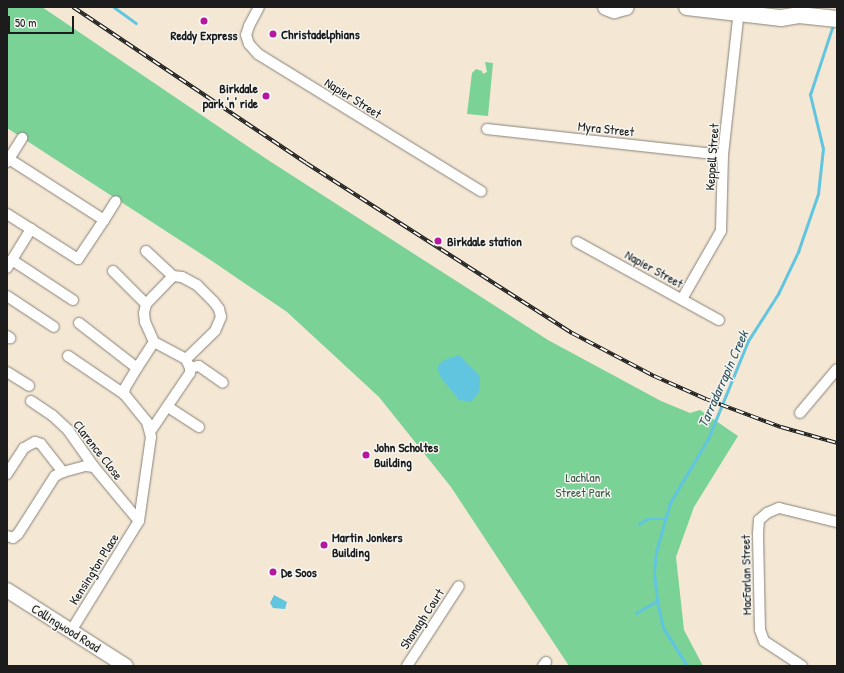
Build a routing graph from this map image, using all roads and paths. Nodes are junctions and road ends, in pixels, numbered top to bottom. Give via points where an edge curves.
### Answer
1 (259, 7) edge
2 (606, 7) edge
3 (626, 7) edge
4 (687, 7) edge
5 (774, 7) edge
6 (739, 10) edge
7 (798, 15) junction
8 (831, 18) edge
9 (487, 128) dead end
10 (22, 138) dead end
11 (723, 155) junction
12 (8, 160) edge
13 (482, 191) dead end
14 (116, 201) dead end
15 (7, 214) edge
16 (104, 220) junction
17 (31, 229) junction
18 (577, 242) dead end
19 (146, 251) dead end
20 (9, 264) edge
21 (113, 271) dead end
22 (173, 276) junction
23 (7, 296) edge
24 (682, 299) junction
25 (73, 300) dead end
26 (146, 304) junction
27 (719, 320) dead end
28 (79, 323) dead end
29 (54, 327) dead end
30 (154, 342) junction
31 (68, 356) dead end
32 (188, 364) junction
33 (137, 368) junction
34 (837, 370) edge
35 (7, 372) edge
36 (223, 383) dead end
37 (29, 386) dead end
38 (124, 394) junction
39 (31, 401) dead end
40 (168, 407) junction
41 (800, 413) dead end
42 (199, 427) dead end
43 (150, 432) junction
44 (94, 467) junction
45 (63, 472) junction
46 (7, 474) edge
47 (139, 521) junction
48 (837, 522) edge
49 (7, 536) edge
50 (458, 586) dead end
51 (7, 590) edge
52 (71, 631) junction
53 (126, 666) edge
54 (407, 666) edge
55 (802, 666) edge

1 - 13 street, Napier Street via 246,35 249,44 258,54
2 - 3 main road via 614,10
4 - 6 main road
5 - 7 main road via 784,8
6 - 7 main road via 781,18
6 - 11 street, Keppell Street
7 - 8 main road
9 - 11 street, Myra Street
10 - 12 street
11 - 24 street, Keppell Street via 721,231
12 - 16 street
14 - 16 street
15 - 17 street
16 - 17 street via 78,259
17 - 20 street
18 - 24 street, Napier Street
19 - 22 street
20 - 25 street
21 - 26 street
22 - 26 street
22 - 32 street via 182,277 197,285 214,302 221,317 215,331
23 - 29 street
24 - 27 street, Napier Street
26 - 30 street via 145,322
28 - 33 street
30 - 32 street
30 - 33 street
31 - 38 street
32 - 36 street via 199,366
32 - 40 street via 190,373
33 - 38 street
34 - 41 street
35 - 37 street
38 - 43 street via 147,422
39 - 44 street, Clarence Close via 68,430
40 - 42 street
40 - 43 street
43 - 47 street
44 - 45 street via 86,466
44 - 47 street, Clarence Close
45 - 46 street via 41,444 35,442 24,448
45 - 49 street via 54,476 18,534 13,538
47 - 52 street, Kensington Place
48 - 55 street, MacFarlan Street via 779,508 767,513 760,520 758,534 762,635 764,641
50 - 54 street, Shonagh Court
51 - 52 street, Collingwood Road
52 - 53 street, Collingwood Road

